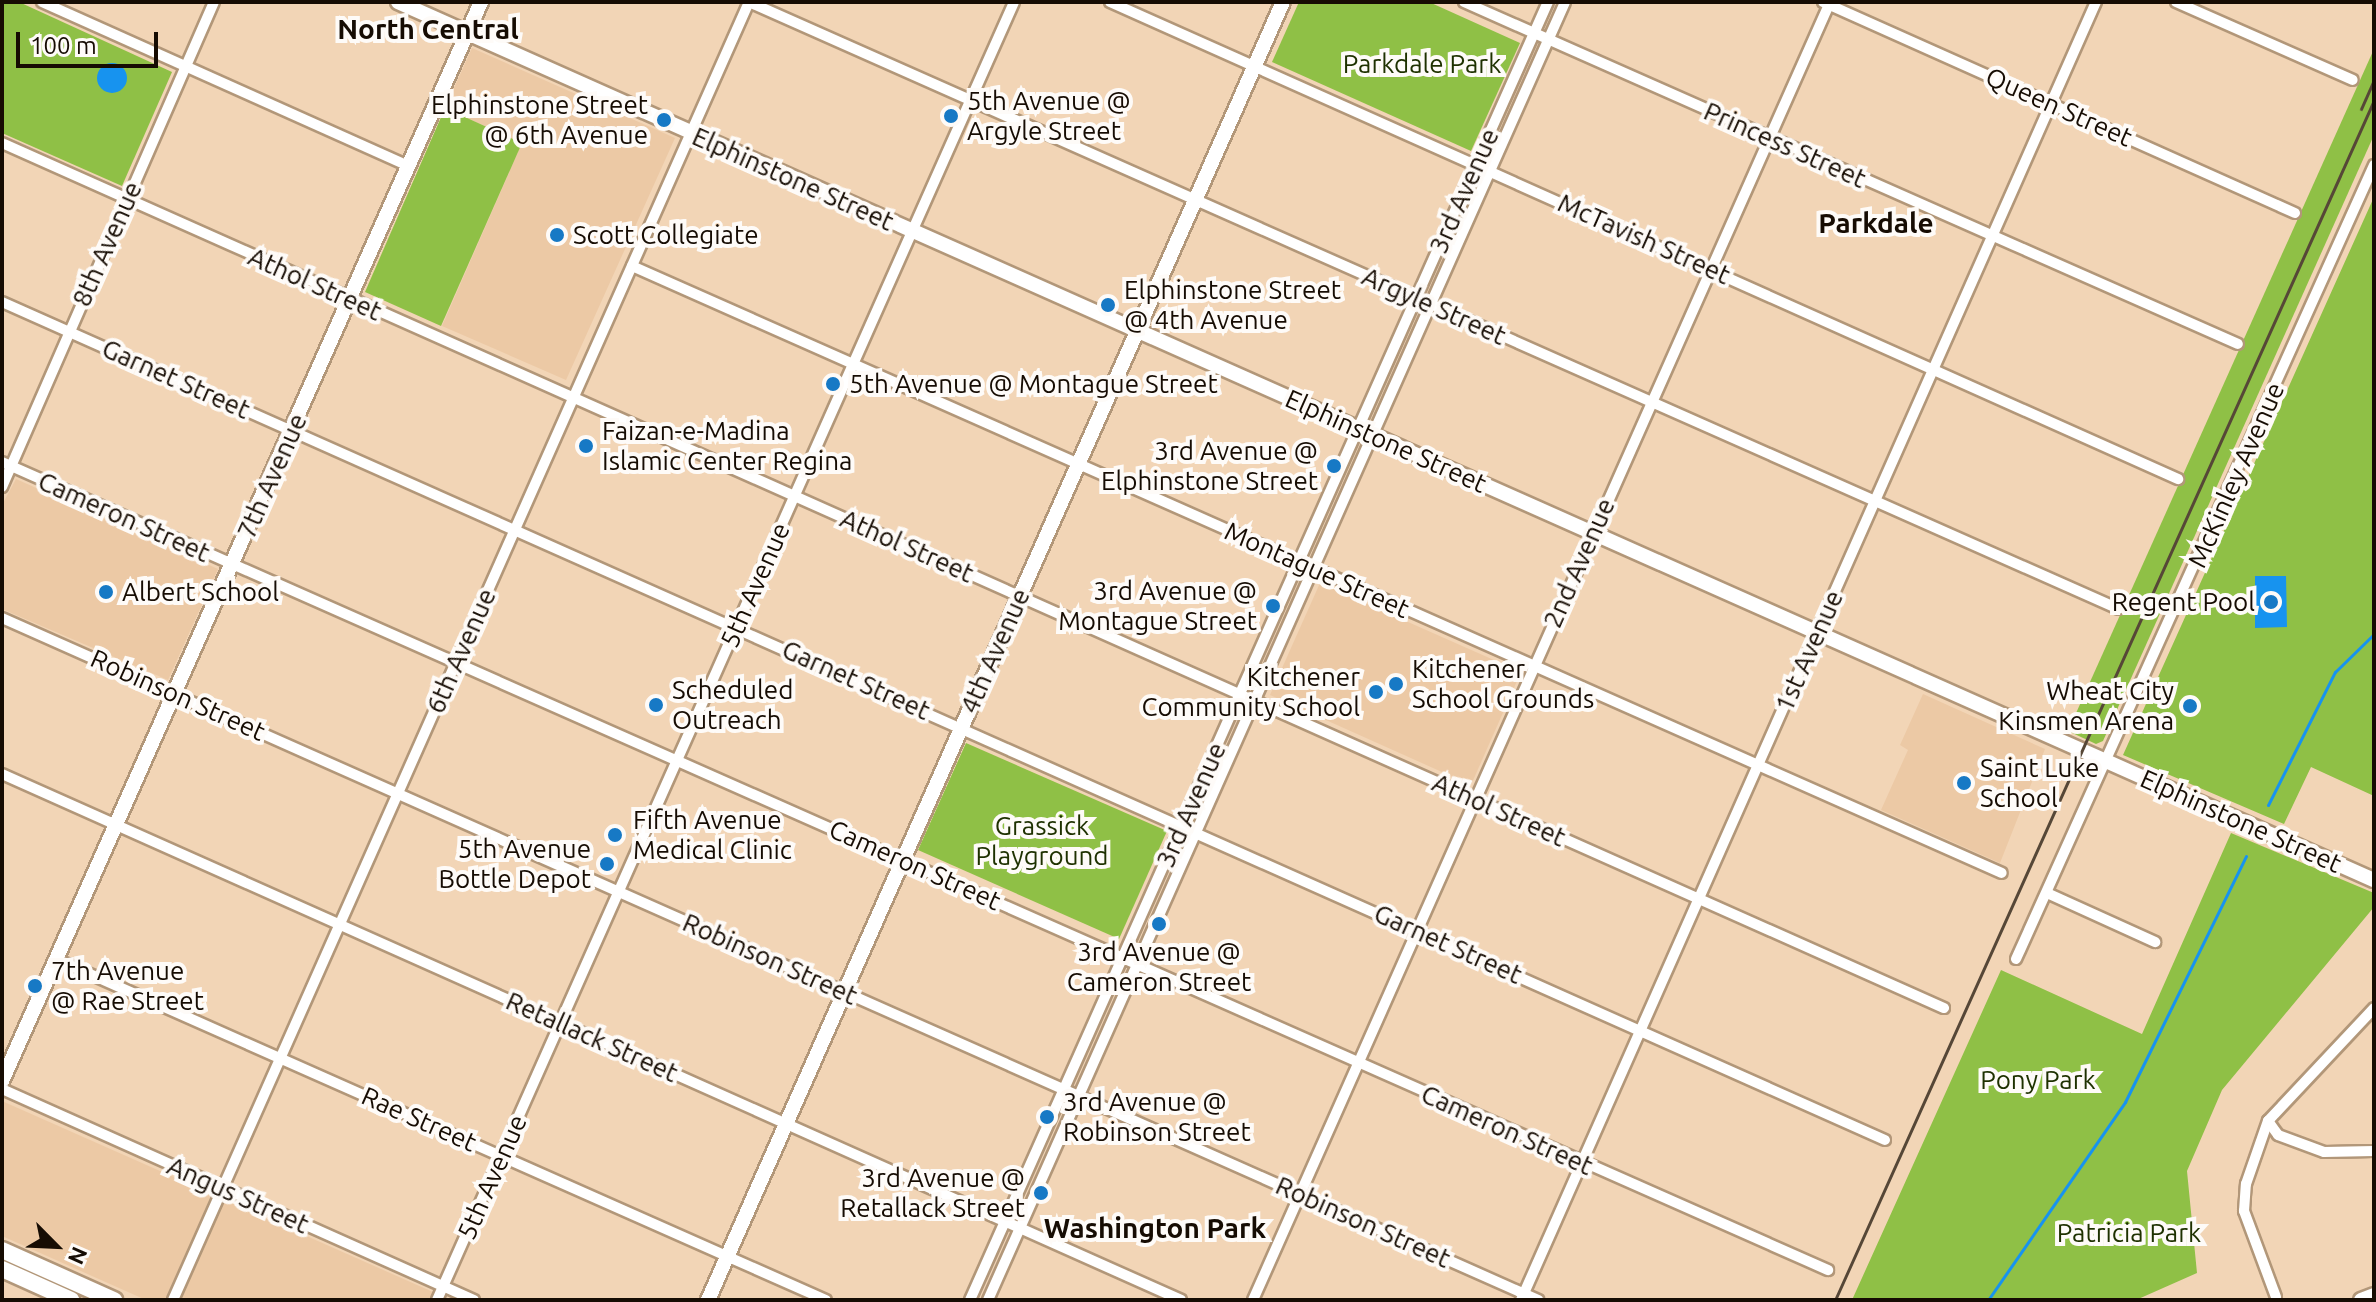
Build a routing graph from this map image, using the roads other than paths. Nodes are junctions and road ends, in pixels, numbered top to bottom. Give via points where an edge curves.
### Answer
1 (42, 2) edge
2 (214, 2) edge
3 (398, 2) edge
4 (481, 2) edge
5 (749, 2) edge
6 (1014, 2) edge
7 (1110, 2) edge
8 (1283, 2) edge
9 (1464, 2) edge
10 (1548, 2) edge
11 (1565, 2) edge
12 (2096, 2) edge
13 (2176, 2) edge
14 (1827, 3) edge
15 (468, 32) junction
16 (1534, 34) junction
17 (1548, 40) junction
18 (1255, 66) junction
19 (184, 67) junction
20 (2353, 80) dead end
21 (971, 100) junction
22 (2051, 104) junction
23 (691, 134) junction
24 (1769, 138) junction
25 (2, 143) edge
26 (1476, 164) junction
27 (2374, 165) edge
28 (409, 166) junction
29 (1490, 170) junction
30 (127, 200) junction
31 (1195, 200) junction
32 (2295, 213) dead end
33 (911, 231) junction
34 (1992, 236) junction
35 (632, 266) junction
36 (1710, 268) junction
37 (1416, 298) junction
38 (350, 300) junction
39 (2, 302) edge
40 (1430, 304) junction
41 (69, 331) junction
42 (1137, 331) junction
43 (2238, 344) dead end
44 (853, 364) junction
45 (1934, 369) junction
46 (573, 398) junction
47 (1650, 402) junction
48 (292, 430) junction
49 (1365, 431) junction
50 (7, 464) edge
51 (1078, 464) junction
52 (2178, 479) dead end
53 (2, 487) edge
54 (795, 496) junction
55 (1875, 502) junction
56 (516, 528) junction
57 (1593, 533) junction
58 (1298, 562) junction
59 (232, 565) junction
60 (1313, 569) junction
61 (1020, 596) junction
62 (2119, 609) dead end
63 (2, 618) edge
64 (736, 626) junction
65 (1817, 633) junction
66 (456, 663) junction
67 (1533, 667) junction
68 (174, 692) junction
69 (1240, 693) junction
70 (1255, 700) junction
71 (961, 727) junction
72 (677, 760) junction
73 (2106, 762) junction
74 (1759, 767) junction
75 (2, 774) edge
76 (398, 793) junction
77 (1474, 799) junction
78 (116, 824) junction
79 (1182, 825) junction
80 (1196, 832) junction
81 (903, 859) junction
82 (2002, 873) dead end
83 (2374, 880) edge
84 (619, 893) junction
85 (2047, 893) junction
86 (1700, 900) junction
87 (340, 925) junction
88 (1418, 930) junction
89 (2155, 942) dead end
90 (1123, 957) junction
91 (56, 959) junction
92 (2016, 959) dead end
93 (1138, 963) junction
94 (844, 992) junction
95 (1944, 1008) dead end
96 (2372, 1014) edge
97 (560, 1023) junction
98 (1641, 1032) junction
99 (280, 1058) junction
100 (1358, 1062) junction
101 (2, 1081) edge
102 (2, 1089) edge
103 (1064, 1090) junction
104 (1079, 1096) junction
105 (2268, 1121) junction
106 (785, 1125) junction
107 (1885, 1140) dead end
108 (2374, 1151) edge
109 (502, 1156) junction
110 (1581, 1164) junction
111 (223, 1188) junction
112 (1300, 1193) junction
113 (1005, 1222) junction
114 (1020, 1229) junction
115 (2, 1250) edge
116 (727, 1256) junction
117 (2, 1269) edge
118 (1828, 1270) dead end
119 (444, 1286) junction
120 (2374, 1295) edge
121 (1522, 1297) edge
122 (2276, 1297) dead end
123 (71, 1300) edge
124 (114, 1300) edge
125 (173, 1300) edge
126 (437, 1300) edge
127 (474, 1300) edge
128 (708, 1300) edge
129 (826, 1300) edge
130 (970, 1300) edge
131 (988, 1300) edge
132 (1181, 1300) edge
133 (1253, 1300) edge
134 (1538, 1300) edge
135 (2361, 1300) edge

1 - 19 street
2 - 19 street, 8th Avenue
3 - 15 street, Elphinstone Street
4 - 15 street, 7th Avenue
5 - 21 street, Argyle Street
5 - 23 street, 6th Avenue
6 - 21 street, 5th Avenue
7 - 18 street, McTavish Street
8 - 18 street, 4th Avenue
9 - 16 street, Princess Street
10 - 16 street, 3rd Avenue
11 - 17 street, 3rd Avenue
12 - 22 street, 1st Avenue
13 - 20 street
14 - 22 street, Queen Street
14 - 24 street, 2nd Avenue
15 - 23 street, Elphinstone Street
15 - 28 street, 7th Avenue
16 - 17 street, Princess Street
16 - 26 street, 3rd Avenue
17 - 24 street, Princess Street
17 - 29 street, 3rd Avenue
18 - 26 street, McTavish Street
18 - 31 street, 4th Avenue
19 - 28 street
19 - 30 street, 8th Avenue
21 - 31 street, Argyle Street
21 - 33 street, 5th Avenue
22 - 32 street, Queen Street
22 - 34 street, 1st Avenue
23 - 33 street, Elphinstone Street
23 - 35 street, 6th Avenue
24 - 34 street, Princess Street
24 - 36 street, 2nd Avenue
25 - 30 street, Athol Street
26 - 29 street, McTavish Street
26 - 37 street, 3rd Avenue
27 - 73 street, McKinley Avenue
28 - 38 street, 7th Avenue
29 - 36 street, McTavish Street
29 - 40 street, 3rd Avenue
30 - 38 street, Athol Street
30 - 41 street, 8th Avenue
31 - 37 street, Argyle Street
31 - 42 street, 4th Avenue
33 - 42 street, Elphinstone Street
33 - 44 street, 5th Avenue
34 - 43 street, Princess Street
34 - 45 street, 1st Avenue
35 - 44 street, Montague Street
35 - 46 street, 6th Avenue
36 - 45 street, McTavish Street
36 - 47 street, 2nd Avenue
37 - 40 street, Argyle Street
37 - 49 street, 3rd Avenue
38 - 46 street, Athol Street
38 - 48 street, 7th Avenue
39 - 41 street, Garnet Street
40 - 47 street, Argyle Street
40 - 49 street, 3rd Avenue
41 - 48 street, Garnet Street
41 - 50 street, 8th Avenue
42 - 49 street, Elphinstone Street
42 - 51 street, 4th Avenue
44 - 51 street, Montague Street
44 - 54 street, 5th Avenue
45 - 52 street, McTavish Street
45 - 55 street, 1st Avenue
46 - 54 street, Athol Street
46 - 56 street, 6th Avenue
47 - 55 street, Argyle Street
47 - 57 street, 2nd Avenue
48 - 56 street, Garnet Street
48 - 59 street, 7th Avenue
49 - 57 street, Elphinstone Street
49 - 58 street, 3rd Avenue
49 - 60 street, 3rd Avenue
50 - 53 street, 8th Avenue
50 - 59 street, Cameron Street
51 - 58 street, Montague Street
51 - 61 street, 4th Avenue
54 - 61 street, Athol Street
54 - 64 street, 5th Avenue
55 - 62 street, Argyle Street
55 - 65 street, 1st Avenue
56 - 64 street, Garnet Street
56 - 66 street, 6th Avenue
57 - 65 street, Elphinstone Street
57 - 67 street, 2nd Avenue
58 - 60 street, Montague Street
58 - 69 street, 3rd Avenue
59 - 66 street, Cameron Street
59 - 68 street, 7th Avenue
60 - 67 street, Montague Street
60 - 70 street, 3rd Avenue
61 - 69 street, Athol Street
61 - 71 street, 4th Avenue
63 - 68 street, Robinson Street
64 - 71 street, Garnet Street
64 - 72 street, 5th Avenue
65 - 73 street, Elphinstone Street
65 - 74 street, 1st Avenue
66 - 72 street, Cameron Street
66 - 76 street, 6th Avenue
67 - 74 street, Montague Street
67 - 77 street, 2nd Avenue
68 - 76 street, Robinson Street
68 - 78 street, 7th Avenue
69 - 70 street, Athol Street
69 - 79 street, 3rd Avenue
70 - 77 street, Athol Street
70 - 80 street, 3rd Avenue
71 - 79 street, Garnet Street
71 - 81 street, 4th Avenue
72 - 81 street, Cameron Street
72 - 84 street, 5th Avenue
73 - 83 street, Elphinstone Street
73 - 85 street, McKinley Avenue
74 - 82 street, Montague Street
74 - 86 street, 1st Avenue
75 - 78 street, Retallack Street
76 - 84 street, Robinson Street
76 - 87 street, 6th Avenue
77 - 86 street, Athol Street
77 - 88 street, 2nd Avenue
78 - 87 street, Retallack Street
78 - 91 street, 7th Avenue
79 - 80 street, Garnet Street
79 - 90 street, 3rd Avenue
80 - 88 street, Garnet Street
80 - 93 street, 3rd Avenue
81 - 90 street, Cameron Street
81 - 94 street, 4th Avenue
84 - 94 street, Robinson Street
84 - 97 street, 5th Avenue
85 - 89 street
85 - 92 street, McKinley Avenue
86 - 95 street, Athol Street
86 - 98 street, 1st Avenue
87 - 97 street, Retallack Street
87 - 99 street, 6th Avenue
88 - 98 street, Garnet Street
88 - 100 street, 2nd Avenue
90 - 93 street, Cameron Street
90 - 103 street, 3rd Avenue
91 - 99 street, Rae Street
91 - 101 street, 7th Avenue
93 - 100 street, Cameron Street
93 - 104 street, 3rd Avenue
94 - 103 street, Robinson Street
94 - 106 street, 4th Avenue
96 - 105 street
97 - 106 street, Retallack Street
97 - 109 street, 5th Avenue
98 - 107 street, Garnet Street
98 - 110 street, 1st Avenue
99 - 109 street, Rae Street
99 - 111 street, 6th Avenue
100 - 110 street, Cameron Street
100 - 112 street, 2nd Avenue
102 - 111 street, Angus Street
103 - 104 street, Robinson Street
103 - 113 street, 3rd Avenue
104 - 112 street, Robinson Street
104 - 114 street, 3rd Avenue
105 - 108 street via 2278,1135 2324,1152
105 - 122 street via 2246,1184 2244,1211
106 - 113 street, Retallack Street
106 - 116 street, 4th Avenue
109 - 116 street, Rae Street
109 - 119 street, 5th Avenue
110 - 118 street, Cameron Street
110 - 121 street, 1st Avenue
111 - 119 street, Angus Street
111 - 125 street, 6th Avenue
112 - 121 street, Robinson Street
112 - 133 street, 2nd Avenue
113 - 114 street, Retallack Street
113 - 130 street, 3rd Avenue
114 - 131 street, 3rd Avenue
114 - 132 street, Retallack Street
115 - 124 main road
116 - 128 street, 4th Avenue
116 - 129 street, Rae Street
117 - 123 main road
119 - 126 street, 5th Avenue
119 - 127 street, Angus Street
120 - 135 street
121 - 134 street, Robinson Street

